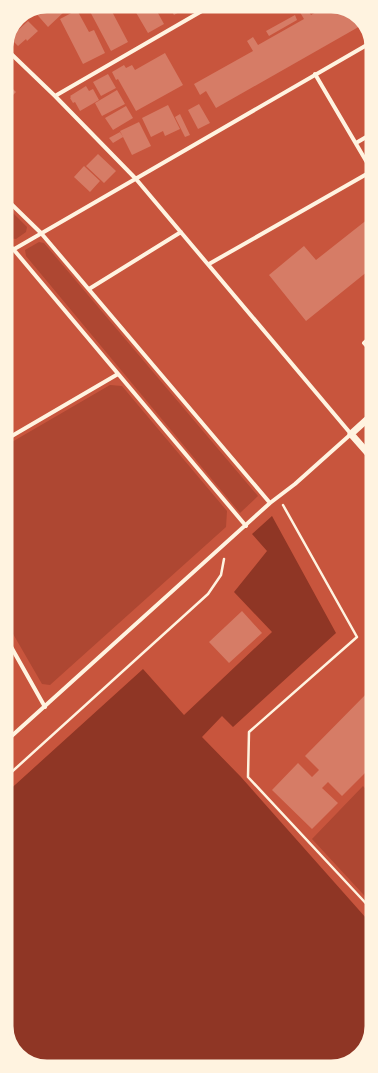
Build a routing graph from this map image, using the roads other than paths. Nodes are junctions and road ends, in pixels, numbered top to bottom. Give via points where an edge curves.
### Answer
1 (202, 11) edge
2 (367, 45) edge
3 (11, 54) edge
4 (315, 74) junction
5 (55, 96) junction
6 (367, 137) edge
7 (356, 143) junction
8 (367, 162) edge
9 (367, 174) edge
10 (136, 178) junction
11 (11, 204) edge
12 (181, 232) junction
13 (41, 233) junction
14 (11, 247) edge
15 (14, 250) junction
16 (11, 252) edge
17 (209, 264) junction
18 (89, 289) junction
19 (118, 374) junction
20 (367, 420) edge
21 (352, 434) junction
22 (11, 436) edge
23 (367, 452) edge
24 (270, 503) junction
25 (246, 526) junction
26 (11, 647) edge
27 (45, 707) junction
28 (11, 737) edge

1 - 5 street
2 - 4 street
3 - 5 street
4 - 7 street
4 - 10 street
5 - 10 street
6 - 7 street
7 - 8 street
9 - 17 street
10 - 12 street
10 - 13 street
11 - 13 street
12 - 17 street
12 - 18 street
13 - 15 street
13 - 18 street
14 - 15 street
15 - 16 street
15 - 19 street
17 - 21 street
18 - 24 street
19 - 22 street
19 - 25 street
20 - 21 street
21 - 23 street
21 - 24 street
24 - 25 street
25 - 27 street
26 - 27 street
27 - 28 street

